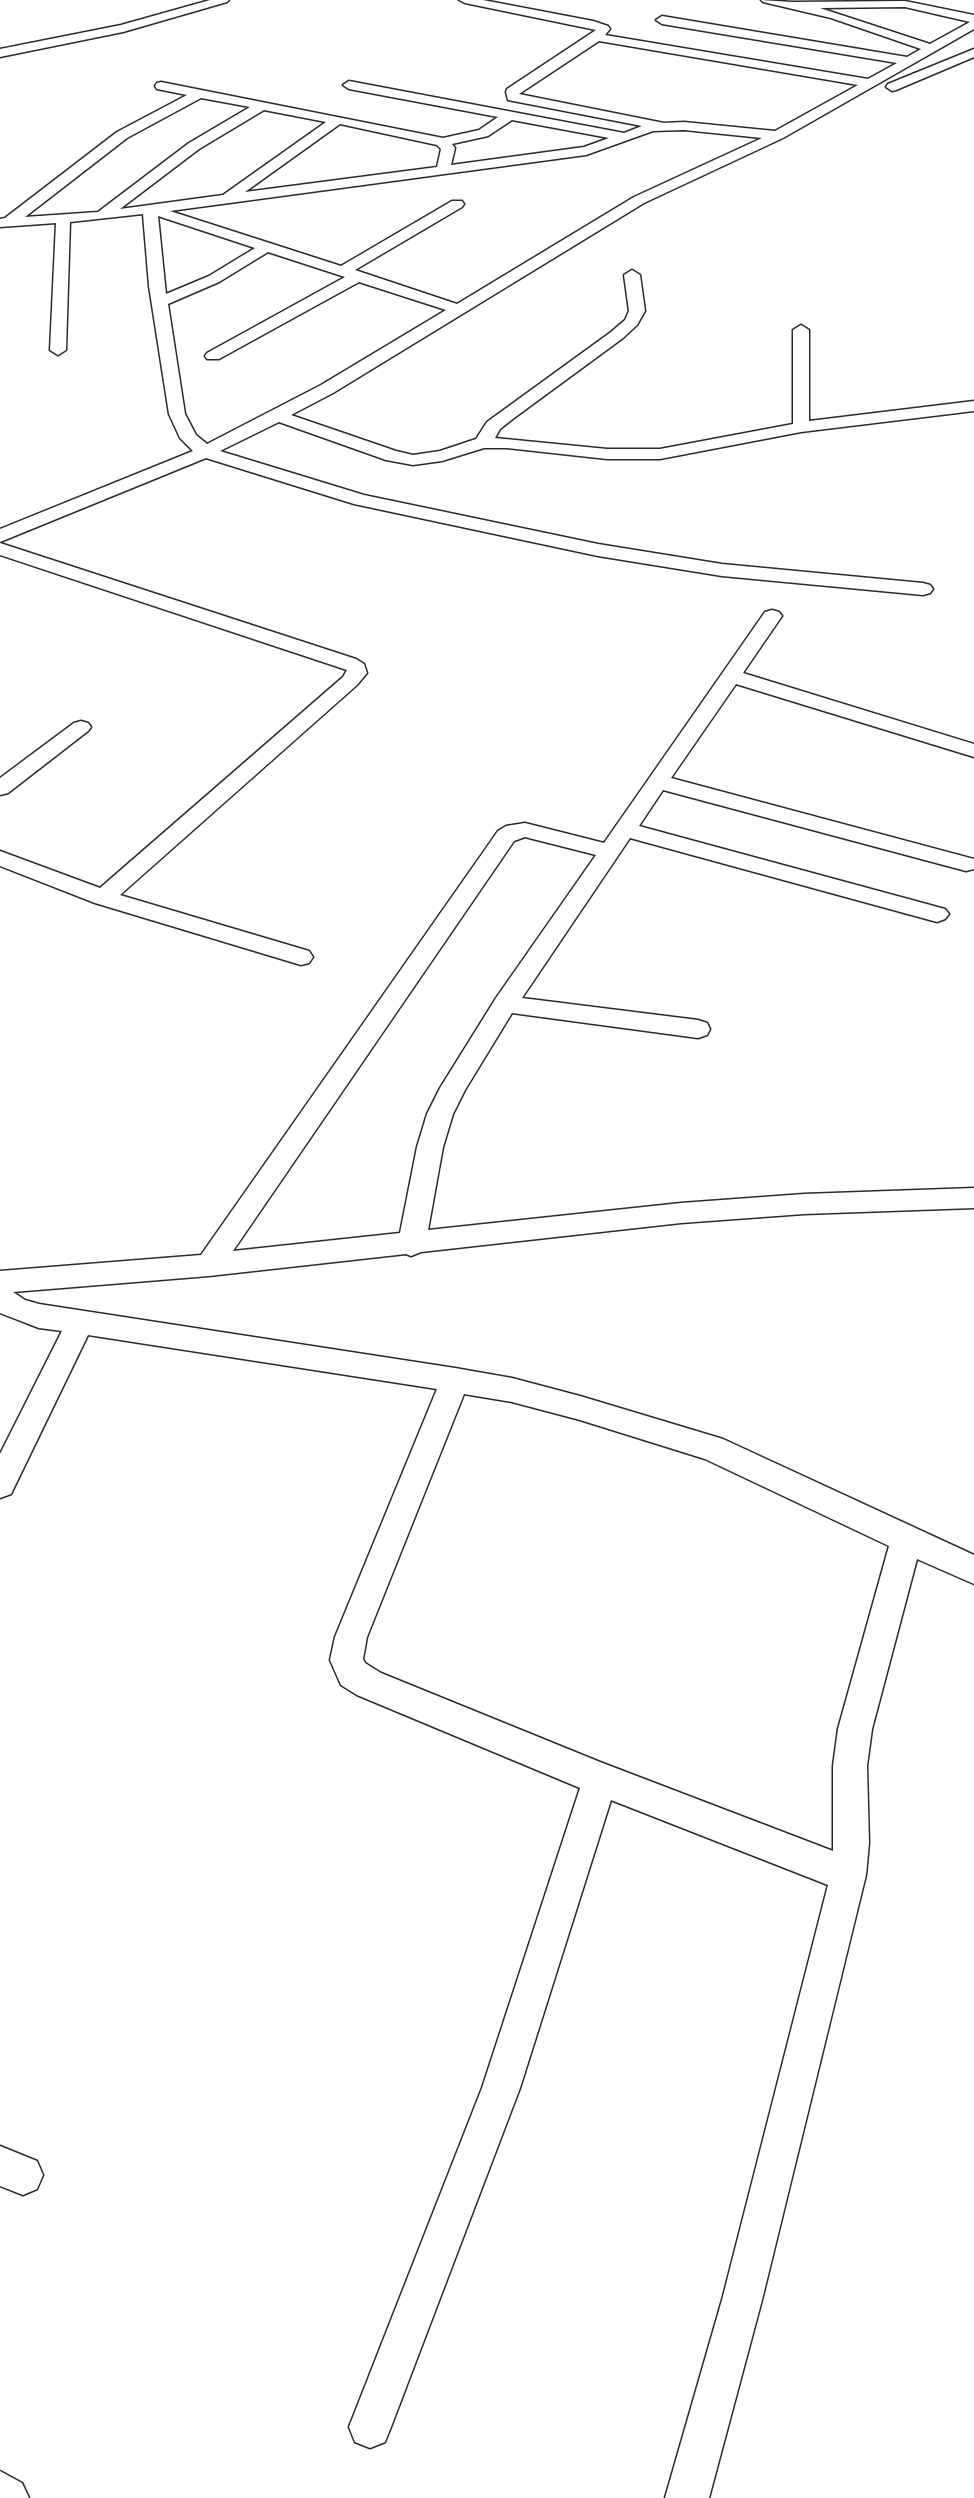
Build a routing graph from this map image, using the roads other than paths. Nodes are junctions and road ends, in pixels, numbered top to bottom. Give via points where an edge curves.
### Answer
1 (223, 0) edge
2 (466, 0) edge
3 (768, 0) edge
4 (795, 5) junction
5 (974, 19) edge
6 (662, 20) dead end
7 (974, 24) edge
8 (598, 37) junction
9 (931, 48) junction
10 (0, 53) edge
11 (974, 53) edge
12 (910, 60) junction
13 (870, 83) junction
14 (349, 84) dead end
15 (161, 86) dead end
16 (855, 92) junction
17 (198, 94) junction
18 (260, 107) junction
19 (510, 115) junction
20 (336, 121) junction
21 (664, 126) junction
22 (778, 135) junction
23 (626, 137) junction
24 (442, 142) junction
25 (443, 169) junction
26 (227, 199) junction
27 (457, 204) dead end
28 (150, 209) junction
29 (100, 216) junction
30 (63, 220) junction
31 (4, 223) edge
32 (267, 246) junction
33 (350, 273) junction
34 (632, 275) dead end
35 (160, 302) junction
36 (458, 309) junction
37 (800, 330) dead end
38 (58, 350) dead end
39 (214, 356) dead end
40 (974, 406) edge
41 (278, 416) junction
42 (801, 427) junction
43 (483, 443) junction
44 (205, 452) junction
45 (0, 536) edge
46 (0, 549) edge
47 (923, 590) dead end
48 (772, 616) dead end
49 (731, 676) junction
50 (81, 728) dead end
51 (974, 751) edge
52 (659, 782) junction
53 (0, 788) edge
54 (626, 830) junction
55 (611, 852) junction
56 (0, 858) edge
57 (966, 864) dead end
58 (103, 898) junction
59 (937, 914) dead end
60 (301, 957) dead end
61 (505, 1004) junction
62 (698, 1029) dead end
63 (974, 1198) edge
64 (411, 1245) junction
65 (209, 1265) junction
66 (0, 1282) edge
67 (0, 1298) edge
68 (80, 1323) junction
69 (455, 1380) junction
70 (0, 1485) edge
71 (907, 1538) junction
72 (974, 1570) edge
73 (600, 1779) junction
74 (848, 1875) junction
75 (370, 2427) dead end
76 (0, 2493) edge
77 (7, 2498) edge
78 (687, 2498) edge

1 - 10 street via 123,28
2 - 8 street via 601,27 603,32
3 - 4 street
4 - 5 street via 906,4
4 - 9 street
6 - 12 street
7 - 9 street
8 - 13 street
8 - 21 street via 511,95
9 - 12 street
11 - 16 street via 888,89
12 - 13 street
13 - 16 street
14 - 19 street
15 - 17 street
16 - 22 street
17 - 18 street
17 - 31 street via 122,135
18 - 20 street
18 - 29 street via 194,146
19 - 23 street
19 - 24 street via 483,133
20 - 24 street
20 - 26 street
21 - 22 street
21 - 23 street via 651,127
22 - 36 street via 640,200
23 - 25 street via 586,151
24 - 25 street via 448,148
25 - 26 street
26 - 28 street
27 - 33 street
28 - 29 street
28 - 32 street
28 - 35 street
29 - 30 street
30 - 31 street
30 - 38 street
32 - 33 street
32 - 35 street via 214,279
33 - 36 street
33 - 39 street
34 - 43 street via 636,311 631,322 493,426
35 - 44 street via 177,414 188,438
36 - 41 street
37 - 42 street
40 - 42 street
41 - 43 street via 392,456 413,460 442,456
41 - 44 street
42 - 43 street via 637,456 507,442
44 - 45 street
44 - 47 street via 360,500 598,550 722,570
46 - 58 street via 357,668 350,681
48 - 49 street
49 - 51 street
49 - 52 street
50 - 53 street
52 - 54 street
52 - 57 street
54 - 55 street
54 - 59 street
55 - 61 street
55 - 65 street via 525,830 514,830 506,836
56 - 58 street
58 - 60 street
61 - 62 street
61 - 64 street via 452,1088 440,1114 430,1146
63 - 64 street via 804,1204 681,1213
64 - 65 street
65 - 66 street
67 - 68 street via 15,1308 39,1316
68 - 69 street
68 - 70 street
69 - 71 street via 546,1399 712,1448
69 - 73 street via 351,1637 346,1660 353,1674 369,1684
71 - 72 street
71 - 74 street via 855,1729 850,1766
73 - 74 street
73 - 75 street via 501,2088
74 - 78 street via 739,2310
76 - 77 street

